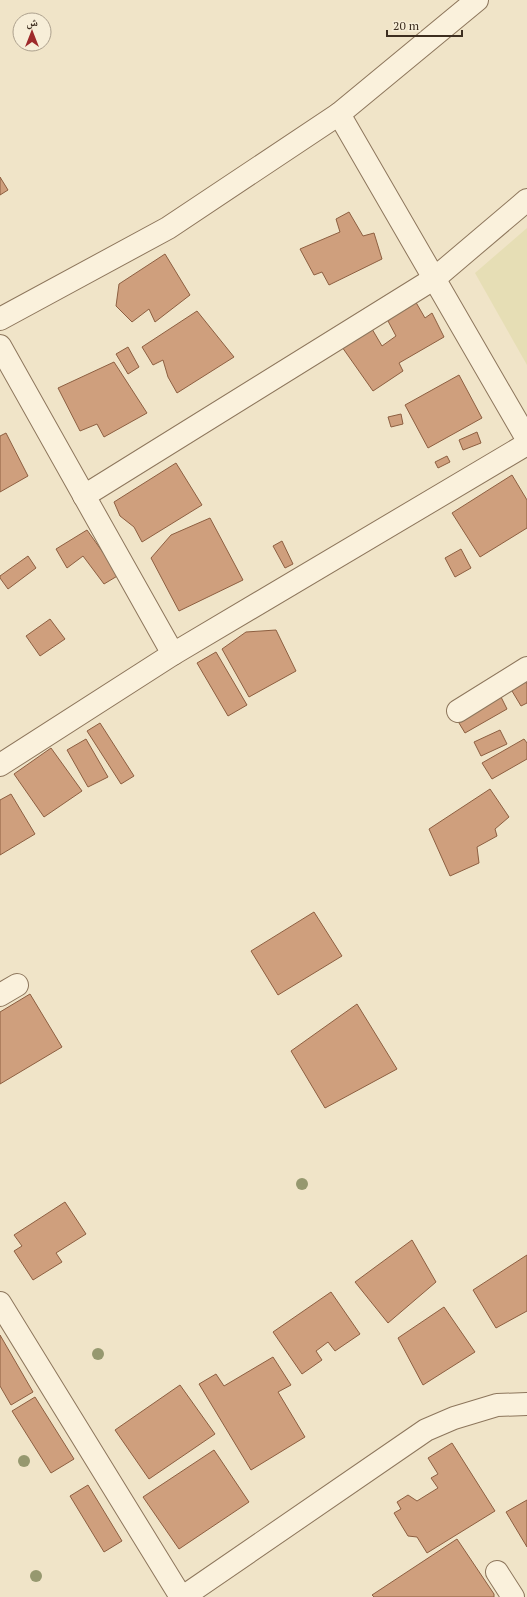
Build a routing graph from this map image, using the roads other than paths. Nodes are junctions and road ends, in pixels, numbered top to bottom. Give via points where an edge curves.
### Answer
1 (477, 0) edge
2 (339, 114) junction
3 (527, 200) edge
4 (435, 278) junction
5 (0, 319) edge
6 (0, 346) edge
7 (527, 439) edge
8 (527, 444) edge
9 (84, 496) junction
10 (173, 654) junction
11 (527, 668) edge
12 (458, 711) dead end
13 (0, 765) edge
14 (0, 1303) edge
15 (527, 1404) edge
16 (497, 1572) dead end
17 (182, 1597) edge
18 (513, 1597) edge

1 - 2 street
2 - 4 street
2 - 5 street via 168,228
3 - 4 street
4 - 7 street
4 - 9 street
6 - 9 street
8 - 10 street
9 - 10 street
10 - 13 street
11 - 12 street
14 - 17 street
15 - 17 street via 497,1405 454,1418 426,1430
16 - 18 street

